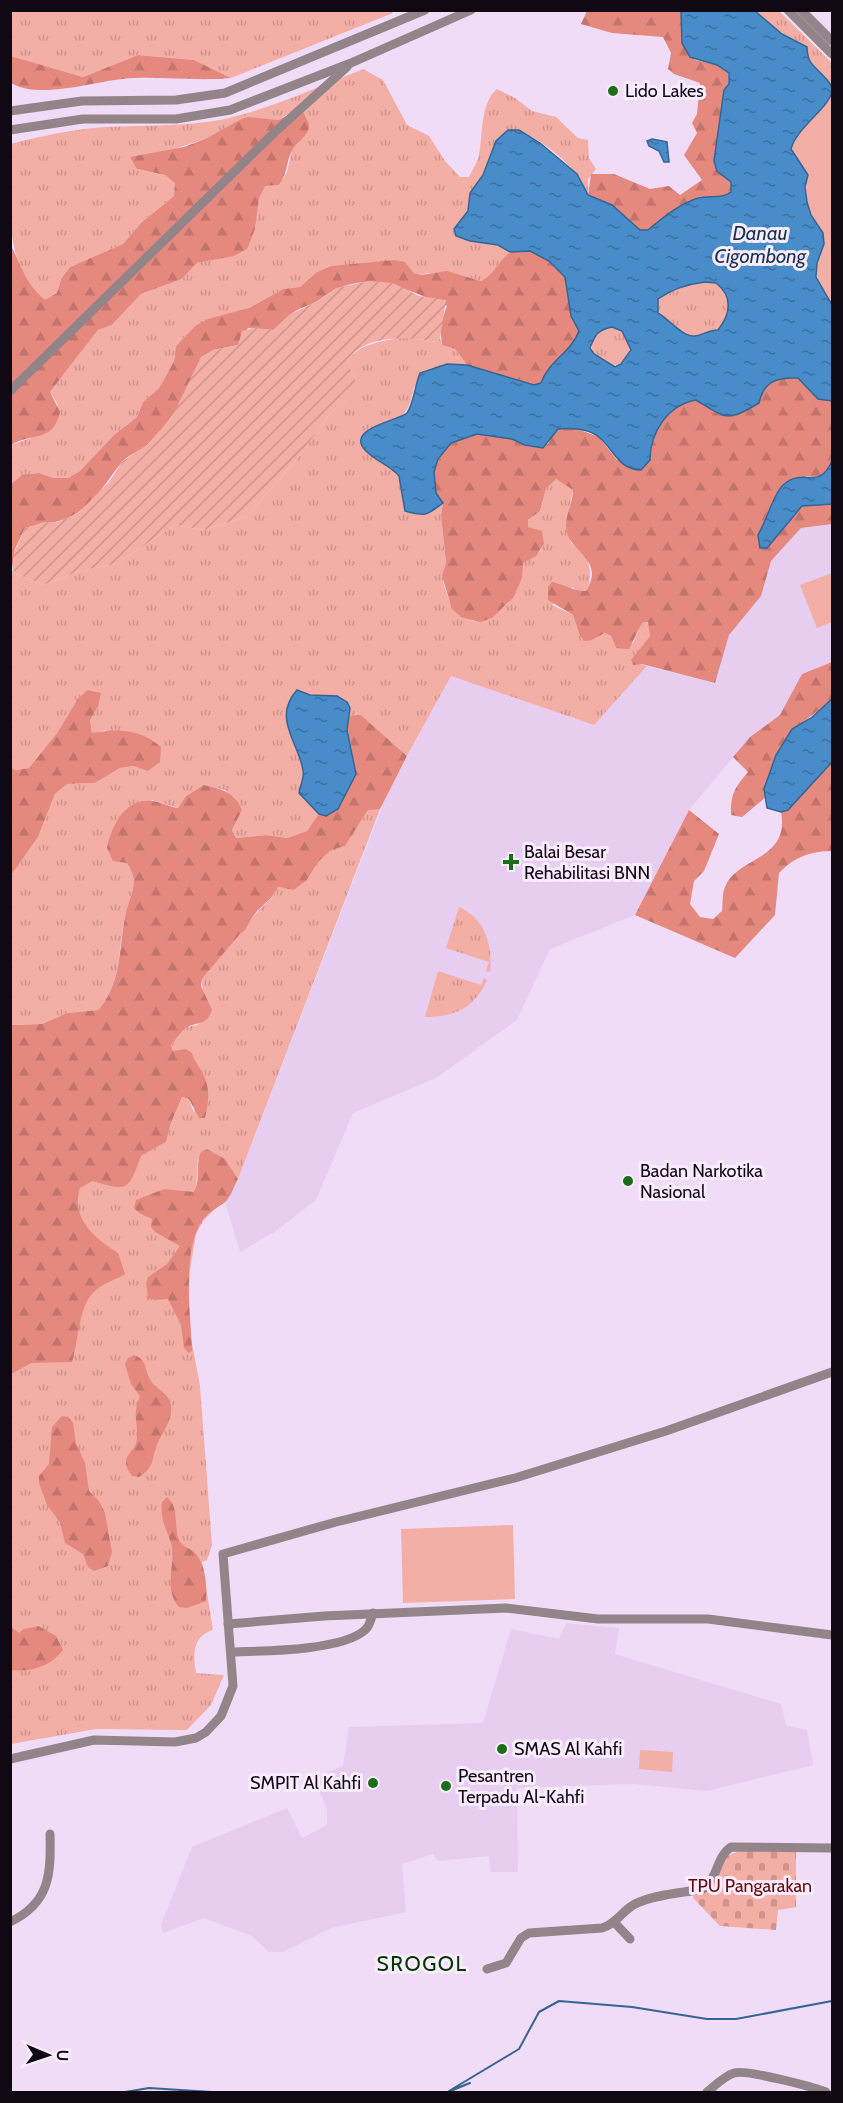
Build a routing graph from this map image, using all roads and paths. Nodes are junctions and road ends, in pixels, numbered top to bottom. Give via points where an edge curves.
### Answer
1 (425, 10) edge
2 (471, 10) edge
3 (788, 10) edge
4 (801, 10) edge
5 (832, 41) edge
6 (832, 54) edge
7 (351, 63) junction
8 (10, 111) edge
9 (10, 130) edge
10 (10, 391) edge
11 (832, 1372) edge
12 (373, 1613) junction
13 (228, 1624) junction
14 (832, 1635) edge
15 (231, 1652) junction
16 (10, 1759) edge
17 (50, 1834) dead end
18 (832, 1848) edge
19 (10, 1922) edge
20 (614, 1922) junction
21 (630, 1939) dead end
22 (487, 1969) dead end
23 (707, 2092) edge
24 (826, 2092) edge

1 - 8 street via 225,93 176,100 82,101
2 - 7 street
3 - 6 street
4 - 5 street
7 - 9 street via 261,100 203,116 83,119
7 - 10 street
11 - 13 street via 666,1431 515,1478 223,1554
12 - 13 street
12 - 14 street via 506,1608 598,1619 708,1619
12 - 15 street via 368,1628 347,1640
13 - 15 street
15 - 16 street via 232,1691 220,1716 201,1736 176,1742 102,1738
17 - 19 street via 50,1866 42,1895 28,1913
18 - 20 street via 731,1847 721,1857 708,1886 642,1901
20 - 21 street
20 - 22 street via 602,1928 529,1933 521,1938 506,1963
23 - 24 street via 738,2072

